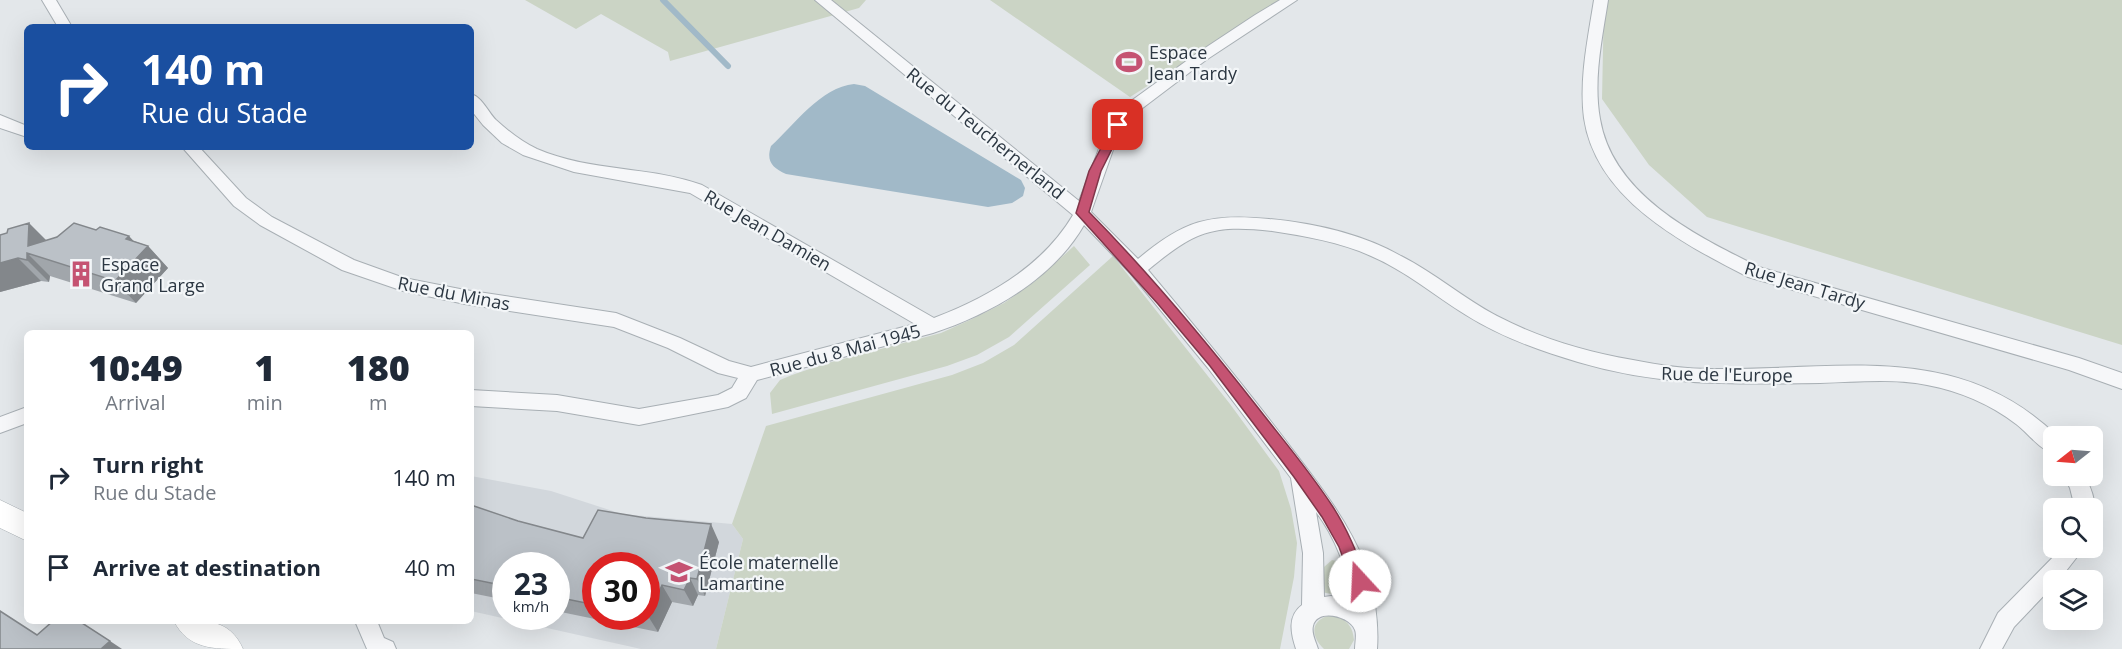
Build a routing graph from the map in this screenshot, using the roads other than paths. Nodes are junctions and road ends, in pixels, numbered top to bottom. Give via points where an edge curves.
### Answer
1 (48, 0) edge
2 (822, 0) edge
3 (1290, 0) edge
4 (1600, 0) edge
5 (63, 24) edge
6 (474, 104) edge
7 (0, 120) edge
8 (24, 131) edge
9 (193, 150) edge
10 (1082, 213) junction
11 (1137, 269) junction
12 (933, 326) junction
13 (751, 374) junction
14 (2122, 381) edge
15 (474, 398) edge
16 (24, 416) edge
17 (0, 424) edge
18 (2043, 434) edge
19 (1299, 472) junction
20 (0, 513) edge
21 (24, 526) edge
22 (2067, 558) edge
23 (1312, 609) junction
24 (193, 624) edge
25 (367, 624) edge
26 (1365, 627) junction
27 (1303, 646) edge
28 (227, 649) edge
29 (385, 649) edge
30 (1366, 649) edge
31 (1991, 649) edge

1 - 5 street
2 - 10 street, Rue du Teuchernerland
3 - 10 street, Rue du 8 Mai 1945 via 1218,44 1126,115 1095,171
4 - 14 street, Rue Jean Tardy via 1592,61 1595,133 1608,163 1658,217 1705,248 1754,272 2072,363
6 - 12 street, Rue Jean Damien via 507,141 546,160 692,187 732,206
7 - 8 street
9 - 13 street, Rue du Minas via 240,202 266,221 348,265 403,285 616,320 725,369
10 - 11 street, Rue du Teuchernerland
10 - 12 street, Rue du 8 Mai 1945 via 1070,236 1011,288 961,316
11 - 18 street, Rue de l'Europe via 1181,234 1195,228 1232,223 1290,228 1374,250 1482,317 1528,339 1580,356 1654,373 1699,376 1934,377 1967,386 2003,404
11 - 19 street, Rue du Teuchernerland
12 - 13 street, Rue du 8 Mai 1945
13 - 15 street, Rue du 8 Mai 1945 via 739,393 721,402 639,417 557,403
16 - 17 street
19 - 23 street, Rue du Teuchernerland via 1313,553
19 - 26 street, Rue du Teuchernerland via 1328,512 1354,562
20 - 21 main road
22 - 31 street via 2008,617
23 - 26 street via 1322,604 1342,606 1352,611
23 - 27 street, Rue du Teuchernerland via 1302,622
24 - 28 main road
25 - 29 street via 377,647
26 - 30 street, Rue du Teuchernerland

